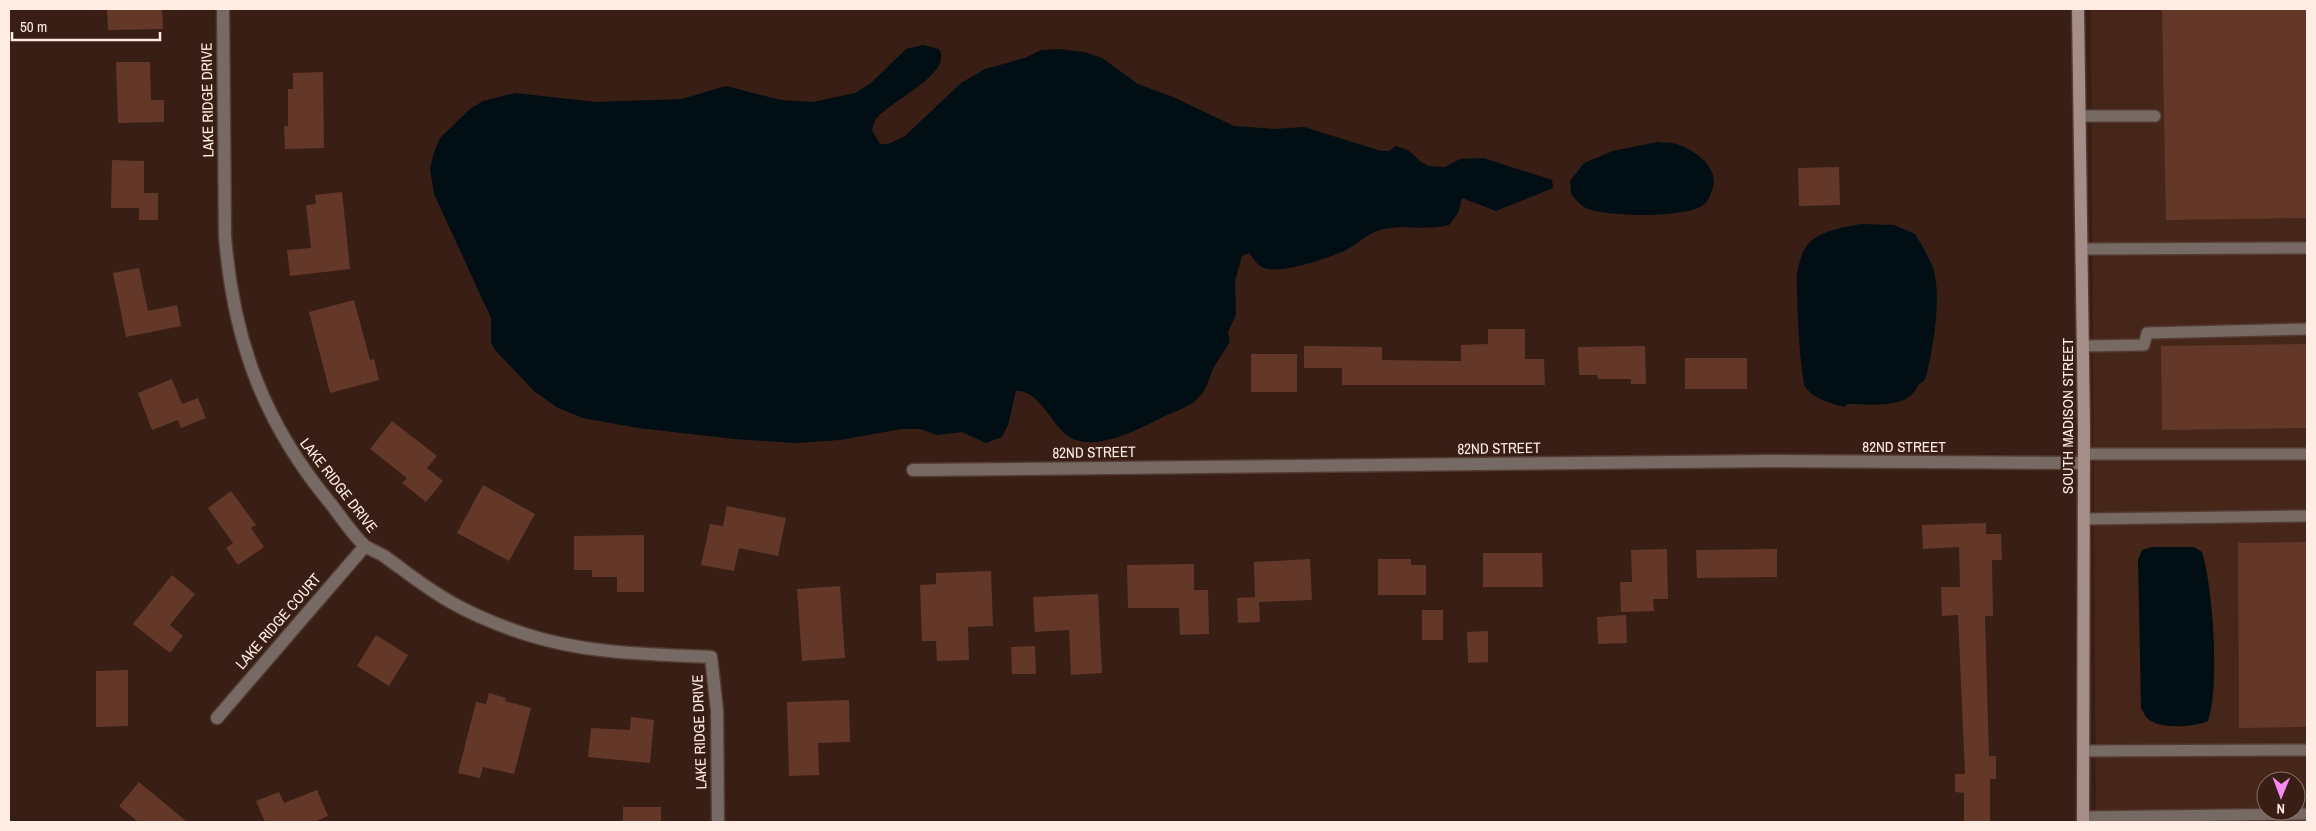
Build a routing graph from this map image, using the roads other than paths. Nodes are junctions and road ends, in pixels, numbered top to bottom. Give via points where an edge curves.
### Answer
1 (223, 9) edge
2 (2078, 9) edge
3 (2080, 116) junction
4 (2155, 116) dead end
5 (2307, 248) edge
6 (2083, 249) junction
7 (2307, 329) edge
8 (2084, 346) junction
9 (2307, 454) edge
10 (2084, 458) junction
11 (913, 470) dead end
12 (2307, 516) edge
13 (2084, 519) junction
14 (365, 546) junction
15 (217, 718) dead end
16 (2307, 750) edge
17 (2083, 751) junction
18 (2307, 814) edge
19 (2083, 819) edge
20 (718, 822) edge

1 - 14 street, LAKE RIDGE DRIVE via 225,236 238,330 258,387 282,436 314,484
2 - 3 street, SOUTH MADISON STREET
3 - 4 lane
3 - 6 street, SOUTH MADISON STREET
5 - 6 lane
6 - 8 street, SOUTH MADISON STREET
7 - 8 lane via 2147,333 2144,345
8 - 10 street, SOUTH MADISON STREET
9 - 10 lane
10 - 11 street, 82ND STREET
10 - 13 street, SOUTH MADISON STREET
12 - 13 lane
13 - 17 street, SOUTH MADISON STREET
14 - 15 street, LAKE RIDGE COURT
14 - 20 street, LAKE RIDGE DRIVE via 437,594 527,635 615,652 712,657 717,710
16 - 17 lane
17 - 19 street, SOUTH MADISON STREET
18 - 19 lane

